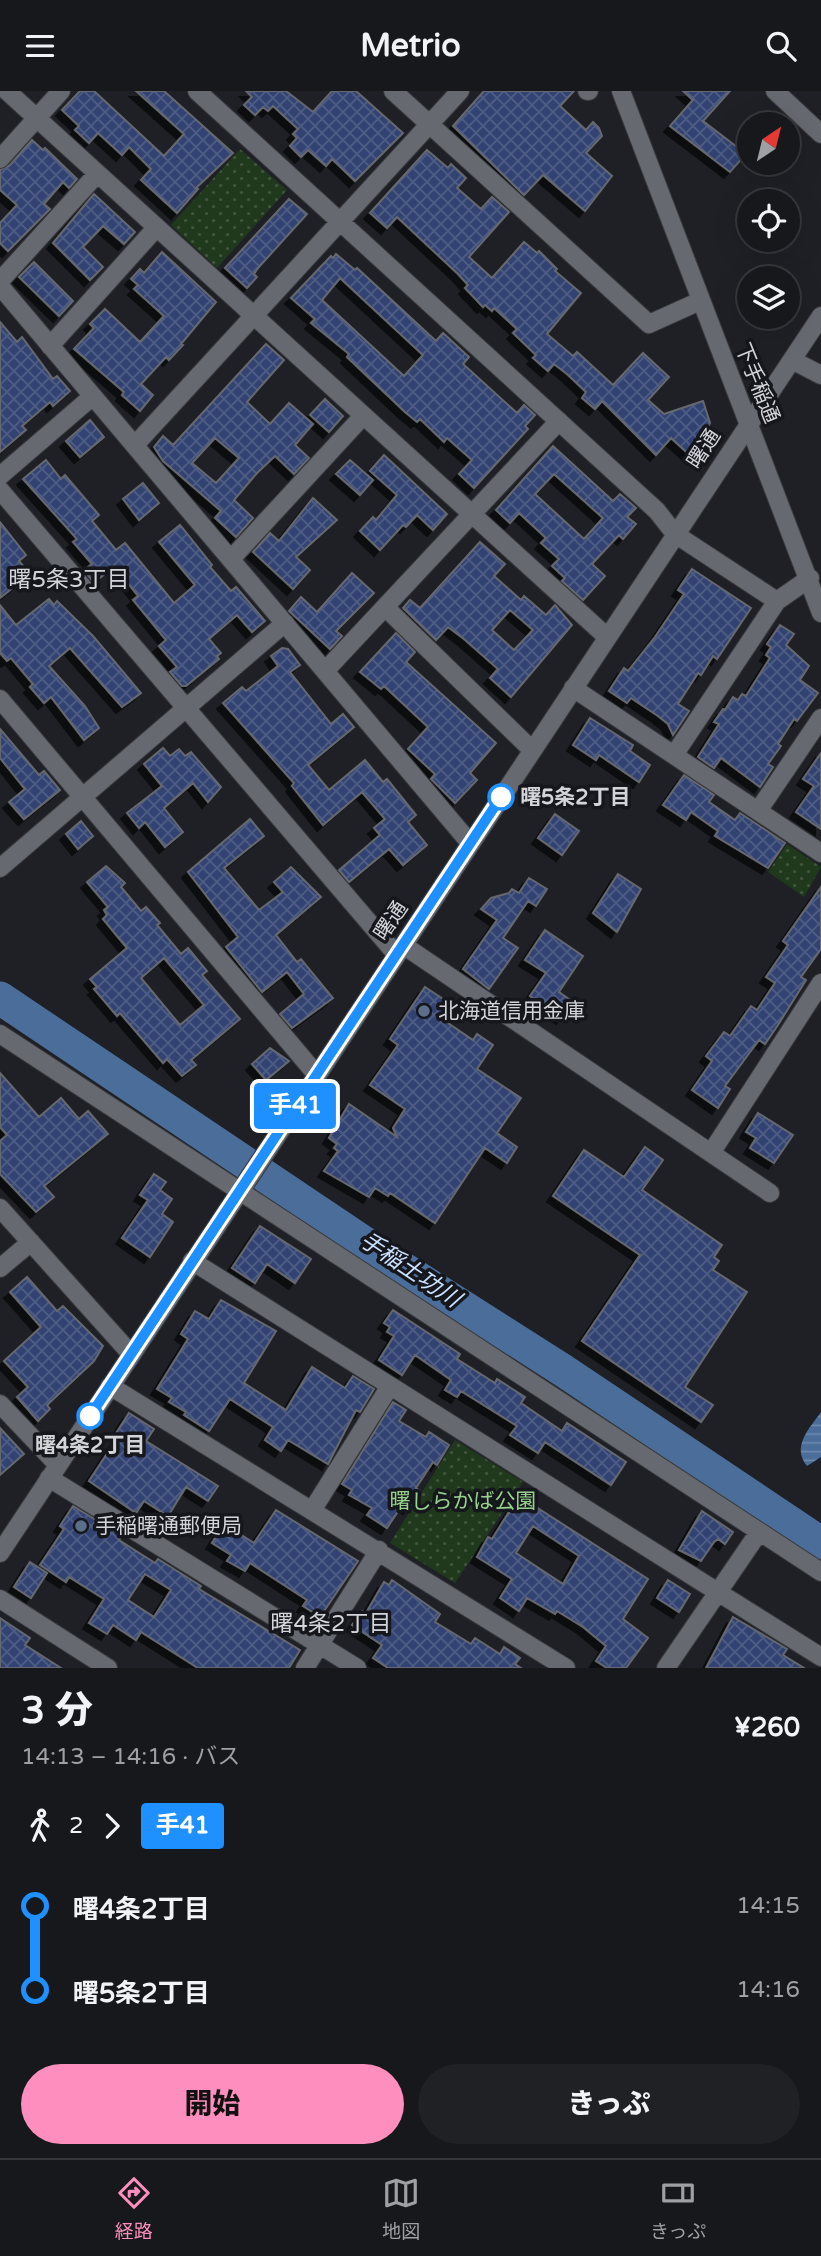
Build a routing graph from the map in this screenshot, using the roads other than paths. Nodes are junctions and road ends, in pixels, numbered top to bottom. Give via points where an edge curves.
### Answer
1 (7, 91) edge
2 (61, 91) edge
3 (197, 91) edge
4 (393, 91) edge
5 (460, 91) edge
6 (621, 91) edge
7 (775, 91) edge
8 (37, 118) junction
9 (429, 124) junction
10 (821, 134) edge
11 (0, 159) edge
12 (97, 174) junction
13 (340, 222) junction
14 (156, 228) junction
15 (0, 284) edge
16 (699, 301) junction
17 (253, 316) junction
18 (821, 316) edge
19 (50, 346) junction
20 (792, 360) junction
21 (821, 375) edge
22 (93, 397) junction
23 (363, 416) junction
24 (559, 421) junction
25 (748, 424) junction
26 (135, 445) junction
27 (0, 476) edge
28 (0, 490) edge
29 (472, 515) junction
30 (675, 534) junction
31 (231, 559) junction
32 (810, 577) junction
33 (777, 601) junction
34 (385, 607) junction
35 (821, 613) edge
36 (285, 623) junction
37 (607, 637) junction
38 (325, 671) junction
39 (573, 688) junction
40 (0, 699) edge
41 (187, 709) junction
42 (821, 718) edge
43 (531, 750) junction
44 (674, 755) junction
45 (83, 797) junction
46 (758, 811) junction
47 (470, 843) junction
48 (821, 853) edge
49 (0, 868) edge
50 (399, 950) junction
51 (821, 983) edge
52 (0, 1034) edge
53 (316, 1074) junction
54 (711, 1153) junction
55 (240, 1186) junction
56 (770, 1193) dead end
57 (0, 1207) edge
58 (31, 1242) junction
59 (192, 1261) junction
60 (0, 1268) edge
61 (131, 1354) junction
62 (390, 1385) junction
63 (110, 1386) junction
64 (0, 1404) edge
65 (53, 1471) junction
66 (313, 1509) junction
67 (759, 1532) junction
68 (379, 1550) junction
69 (0, 1553) edge
70 (821, 1572) edge
71 (718, 1592) junction
72 (0, 1598) edge
73 (320, 1645) junction
74 (821, 1657) edge
75 (108, 1668) edge
76 (305, 1668) edge
77 (358, 1668) edge
78 (565, 1668) edge
79 (666, 1668) edge

1 - 8 street
2 - 8 street
3 - 13 street
4 - 9 street
5 - 9 street
6 - 16 street, 下手稲通
7 - 10 street
8 - 11 street
8 - 12 street
9 - 13 street
9 - 16 street via 649,324
12 - 14 street
12 - 15 street
13 - 17 street
13 - 24 street
14 - 17 street
14 - 19 street
15 - 19 street
16 - 25 street, 下手稲通
17 - 23 street
17 - 26 street
18 - 20 street, 曙通
19 - 22 street
20 - 21 street
20 - 25 street, 曙通
22 - 26 street
22 - 27 street
23 - 29 street
23 - 31 street
24 - 29 street
24 - 30 street via 657,511
25 - 30 street, 曙通
25 - 32 street, 下手稲通
26 - 31 street
28 - 41 street
29 - 34 street
29 - 37 street
30 - 33 street
30 - 37 street, 曙通
31 - 36 street
32 - 33 street
32 - 35 street, 下手稲通
33 - 44 street
34 - 38 street
34 - 43 street
36 - 38 street
36 - 41 street
37 - 39 street, 曙通
38 - 47 street
39 - 43 street, 曙通
39 - 44 street
40 - 45 street
41 - 45 street
41 - 50 street
42 - 46 street
43 - 47 street, 曙通
44 - 46 street
45 - 49 street
45 - 53 street
46 - 48 street
47 - 50 street, 曙通
50 - 53 street, 曙通
50 - 54 street
51 - 54 street
52 - 55 street
53 - 55 street, 曙通
54 - 56 street
55 - 59 street, 曙通
55 - 67 street
57 - 58 street
58 - 60 street
58 - 61 street
59 - 61 street, 曙通
59 - 62 street
61 - 63 street, 曙通
62 - 66 street
62 - 71 street
63 - 65 street, 曙通
63 - 66 street
64 - 65 street
65 - 69 street, 曙通
65 - 73 street
66 - 68 street
67 - 70 street
67 - 71 street
68 - 73 street
68 - 78 street
71 - 74 street
71 - 79 street
72 - 75 street
73 - 76 street
73 - 77 street

